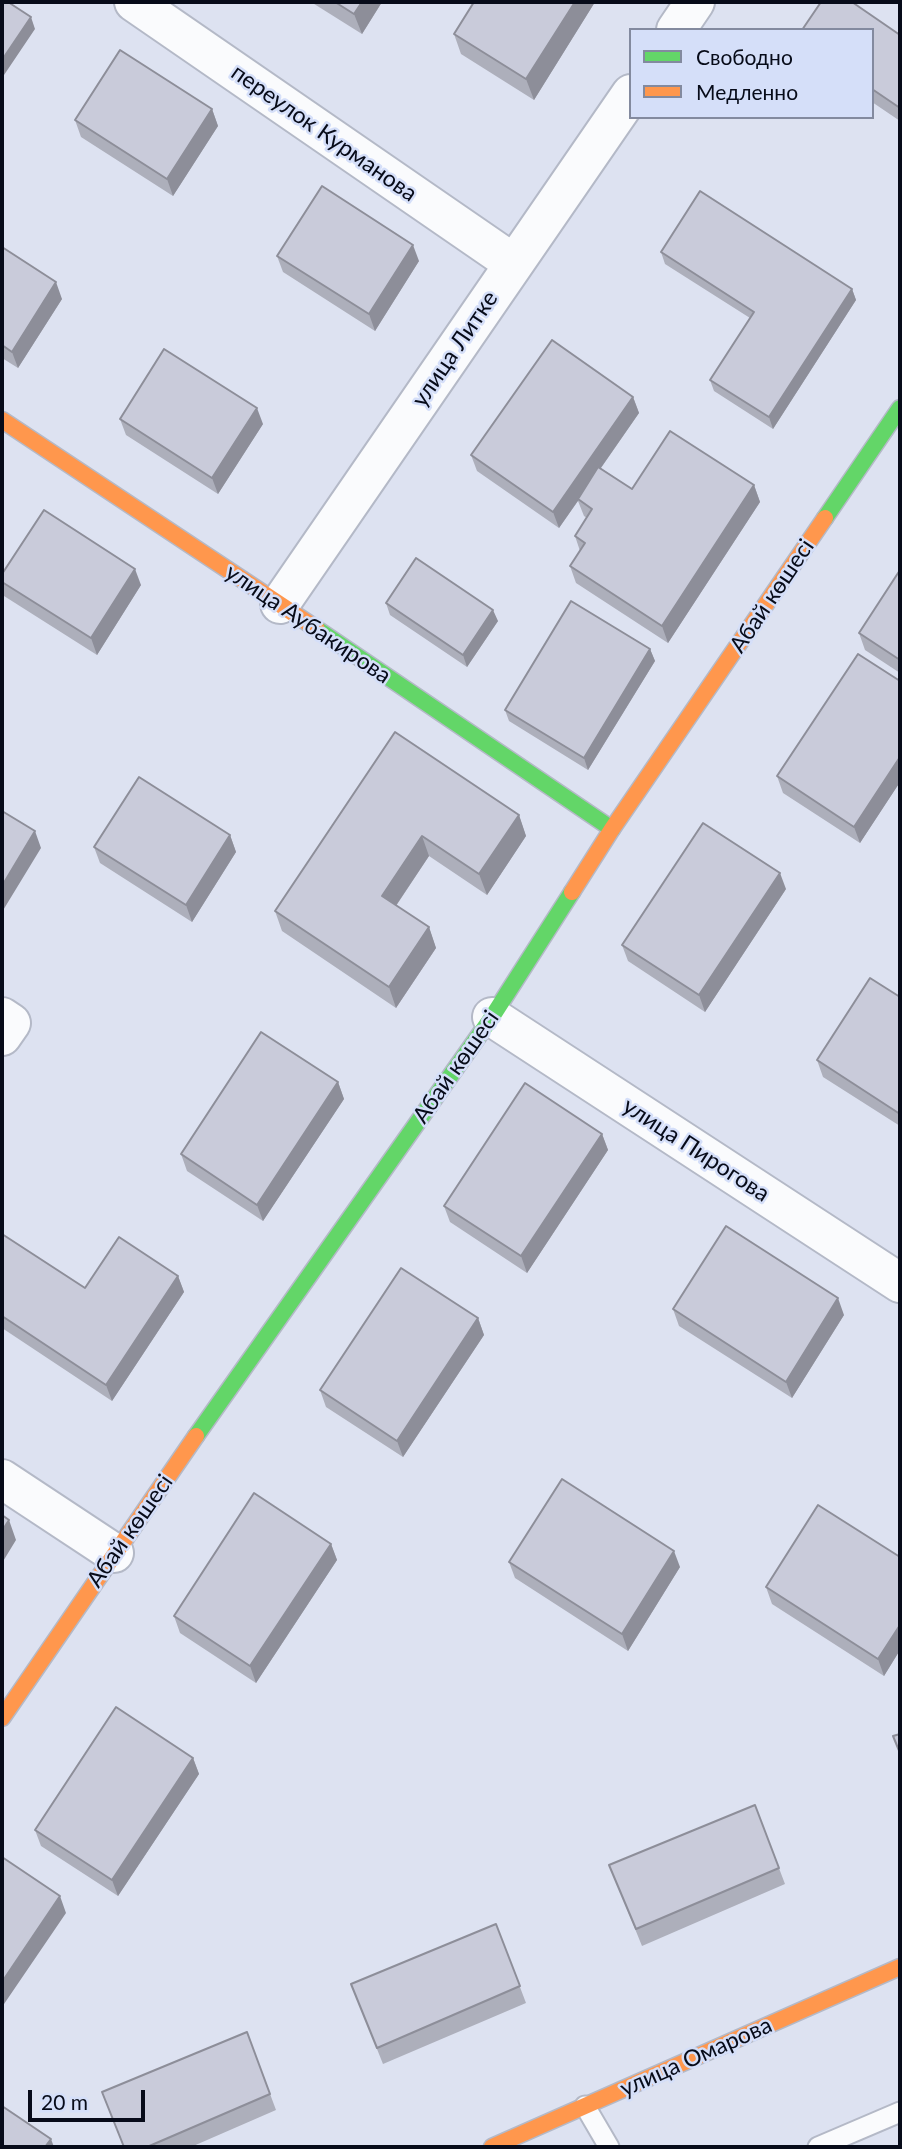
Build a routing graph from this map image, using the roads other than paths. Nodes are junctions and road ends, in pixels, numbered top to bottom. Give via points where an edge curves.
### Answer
1 (134, 2) edge
2 (695, 2) edge
3 (677, 28) edge
4 (629, 97) edge
5 (513, 263) junction
6 (899, 411) edge
7 (2, 420) edge
8 (280, 604) junction
9 (612, 830) junction
10 (2, 1017) edge
11 (492, 1017) junction
12 (2, 1036) edge
13 (900, 1283) edge
14 (2, 1479) edge
15 (114, 1553) junction
16 (2, 1718) edge
17 (900, 1967) edge
18 (585, 2106) junction
19 (900, 2112) edge
20 (492, 2147) edge
21 (609, 2147) edge
22 (818, 2147) edge

1 - 5 street, переулок Курманова
2 - 3 street
4 - 5 street, улица Литке
5 - 8 street, улица Литке
6 - 9 main road, Абай көшесі
7 - 8 main road, улица Аубакирова
8 - 9 main road, улица Аубакирова
9 - 11 main road, Абай көшесі
10 - 12 street via 11,1023
11 - 13 street, улица Пирогова
11 - 15 main road, Абай көшесі
14 - 15 street
15 - 16 main road, Абай көшесі
17 - 18 main road, улица Омарова
18 - 20 main road, улица Омарова
18 - 21 lane
19 - 22 lane

